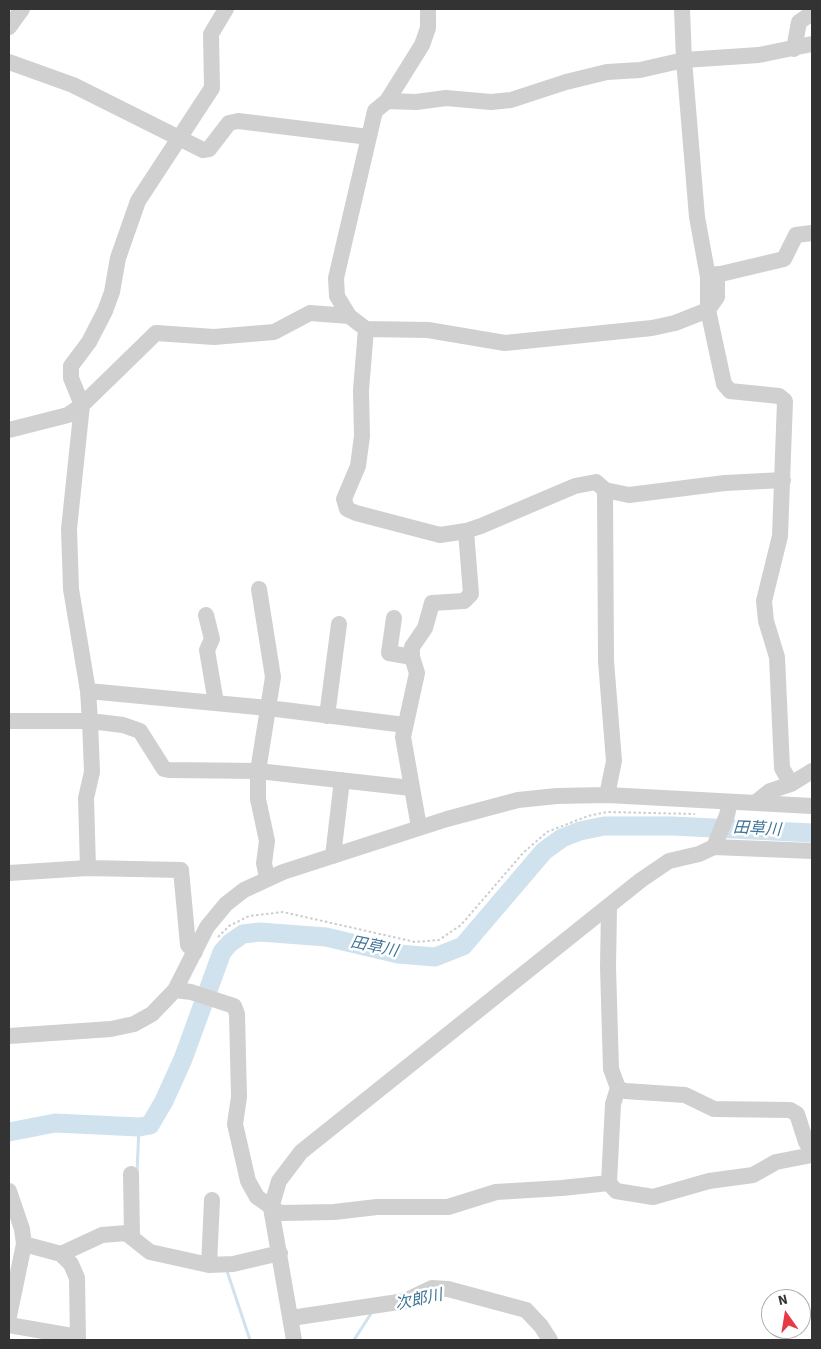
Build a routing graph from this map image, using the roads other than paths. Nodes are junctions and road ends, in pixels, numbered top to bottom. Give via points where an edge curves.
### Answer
1 (22, 9) edge
2 (226, 9) edge
3 (428, 9) edge
4 (682, 9) edge
5 (812, 13) edge
6 (9, 27) edge
7 (812, 44) edge
8 (794, 49) junction
9 (684, 60) junction
10 (9, 62) edge
11 (387, 101) junction
12 (369, 137) junction
13 (179, 139) junction
14 (812, 233) edge
15 (712, 275) junction
16 (708, 310) junction
17 (348, 316) junction
18 (366, 329) junction
19 (82, 405) junction
20 (9, 430) edge
21 (784, 480) junction
22 (605, 490) junction
23 (466, 531) junction
24 (259, 589) dead end
25 (206, 615) dead end
26 (394, 618) dead end
27 (339, 624) dead end
28 (412, 657) junction
29 (88, 690) junction
30 (216, 703) junction
31 (268, 708) junction
32 (327, 716) junction
33 (9, 720) edge
34 (90, 721) junction
35 (405, 725) junction
36 (258, 771) junction
37 (812, 771) edge
38 (342, 780) junction
39 (791, 784) junction
40 (411, 788) junction
41 (607, 795) junction
42 (755, 803) junction
43 (812, 806) edge
44 (729, 809) junction
45 (419, 827) junction
46 (714, 847) junction
47 (812, 851) edge
48 (333, 856) junction
49 (88, 868) junction
50 (9, 872) edge
51 (267, 878) junction
52 (609, 908) junction
53 (195, 952) junction
54 (183, 991) junction
55 (9, 1036) edge
56 (618, 1088) junction
57 (812, 1154) edge
58 (132, 1174) dead end
59 (610, 1183) junction
60 (9, 1191) edge
61 (212, 1200) dead end
62 (271, 1208) junction
63 (132, 1237) junction
64 (24, 1244) junction
65 (280, 1253) junction
66 (61, 1254) junction
67 (209, 1265) junction
68 (9, 1316) edge
69 (291, 1318) junction
70 (9, 1325) edge
71 (78, 1339) edge
72 (294, 1340) edge
73 (550, 1340) edge

1 - 6 street
2 - 13 street via 211,34 212,88
3 - 11 street via 428,28 422,45
4 - 9 street
5 - 8 street via 799,22
7 - 8 street
8 - 9 street
9 - 11 street via 640,70 599,74 511,100 492,102 446,98
9 - 15 street via 697,217
10 - 13 street via 72,85
11 - 12 street via 375,112
12 - 13 street via 238,121 229,123 209,149 203,150
12 - 17 street via 336,278 338,296
13 - 19 street via 138,200 118,258 105,311 72,366 71,378
14 - 15 street via 796,235 784,259
15 - 16 street
16 - 18 street via 676,323 652,328 505,343 428,330
16 - 21 street via 724,384 730,391 779,396 785,401
17 - 18 street
17 - 19 street via 310,313 274,332 214,337 156,333
18 - 23 street via 361,390 362,436 358,466 344,499 347,509 440,535
19 - 20 street via 68,415
19 - 29 street via 69,529 71,589
21 - 22 street via 725,482 628,495
21 - 39 street via 780,536 764,601 766,621 777,657 782,768
22 - 23 street via 596,482 575,486
22 - 41 street via 606,661 614,761
23 - 28 street via 471,594 464,600 432,603 425,628 412,647
24 - 31 street via 273,677
25 - 30 street via 212,639 207,650
26 - 28 street via 389,654
27 - 32 street
28 - 35 street via 417,673
29 - 30 street
29 - 34 street
30 - 31 street
31 - 32 street
31 - 36 street
32 - 35 street
33 - 34 street
34 - 36 street via 140,731 164,769
34 - 49 street via 92,772 86,798
35 - 40 street via 403,737
36 - 38 street
36 - 51 street via 258,799 267,841 264,863
37 - 39 street
38 - 40 street
38 - 48 street
39 - 42 street via 770,791
40 - 45 street
41 - 44 street
41 - 45 street via 518,800
42 - 43 street
42 - 44 street
44 - 46 street
45 - 48 street
46 - 47 street
46 - 52 street via 700,854 669,860
48 - 51 street
49 - 50 street
49 - 53 street via 181,870 188,945
51 - 53 street via 226,904 207,927
52 - 56 street via 611,1069
52 - 62 street via 301,1152 279,1181
53 - 54 street
54 - 55 street via 134,1024 111,1029
54 - 62 street via 234,1006 238,1014 239,1097 235,1124 248,1181 256,1198
56 - 57 street via 625,1092 685,1096 714,1109 790,1110 797,1114
56 - 59 street via 613,1104
57 - 59 street via 776,1162 753,1174 709,1181 652,1197 616,1191
58 - 63 street
59 - 62 street via 496,1192 448,1207 377,1207 298,1213 280,1213
60 - 64 street
61 - 67 street
62 - 65 street
63 - 66 street via 126,1233 102,1235
63 - 67 street via 150,1252
64 - 66 street
64 - 68 street
65 - 67 street via 233,1264
65 - 69 street
66 - 71 street via 71,1264 77,1278
69 - 72 street
69 - 73 street via 405,1301 432,1288 440,1288 526,1310
70 - 71 street

